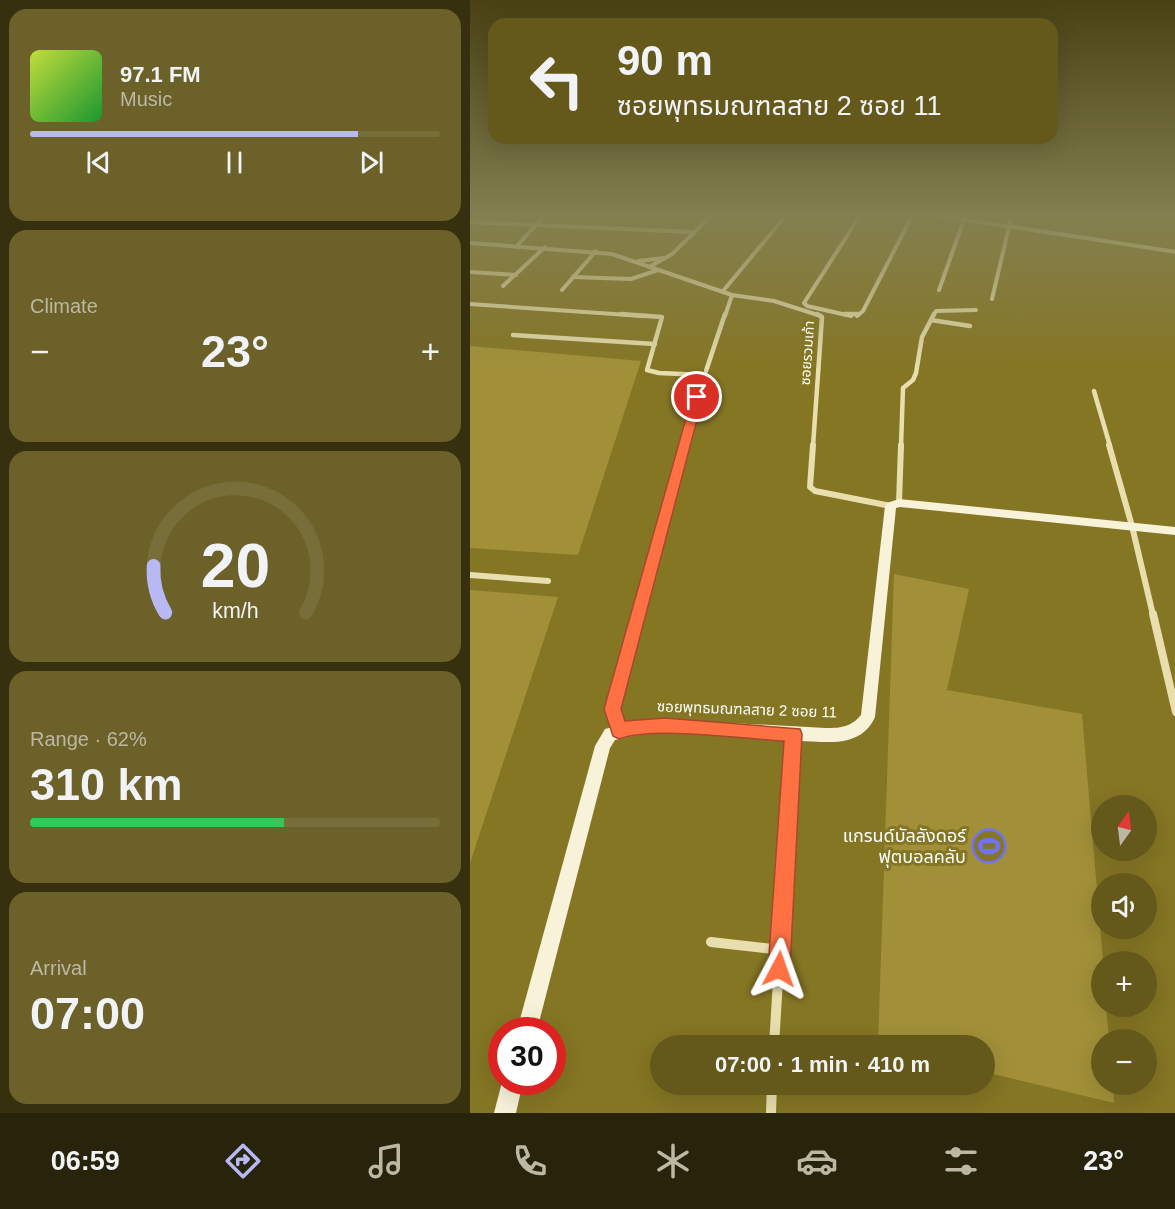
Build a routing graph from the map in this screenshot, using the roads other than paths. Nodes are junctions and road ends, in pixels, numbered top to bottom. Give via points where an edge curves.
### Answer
1 (525, 266) edge
2 (583, 266) edge
3 (651, 266) edge
4 (744, 266) edge
5 (828, 266) edge
6 (887, 266) edge
7 (947, 266) edge
8 (1000, 266) edge
9 (658, 270) junction
10 (470, 272) edge
11 (516, 275) junction
12 (574, 277) junction
13 (503, 286) dead end
14 (562, 290) dead end
15 (939, 290) dead end
16 (723, 291) junction
17 (732, 295) junction
18 (992, 299) dead end
19 (470, 304) edge
20 (976, 310) dead end
21 (932, 320) junction
22 (970, 326) dead end
23 (513, 335) dead end
24 (655, 344) junction
25 (706, 371) dead end
26 (1094, 391) dead end
27 (895, 505) junction
28 (1132, 526) junction
29 (1175, 531) edge
30 (470, 575) edge
31 (548, 581) dead end
32 (1175, 712) edge
33 (619, 731) junction
34 (794, 734) junction
35 (710, 942) dead end
36 (780, 950) junction
37 (530, 1017) edge
38 (775, 1035) edge
39 (510, 1095) edge
40 (772, 1095) edge
41 (505, 1113) edge
42 (771, 1113) edge

1 - 11 street
2 - 12 street
3 - 9 street, ซอยรวมเก้า
4 - 16 street
5 - 6 street via 804,303 857,316
7 - 15 street
8 - 18 street
9 - 12 street via 631,279
9 - 16 street, ซอยรวมเก้า
10 - 11 street
11 - 13 street
12 - 14 street
16 - 17 street, ซอยรวมเก้า
17 - 25 street
17 - 27 street, ซอยรวมเก้า via 774,301 822,317 810,487 819,494
19 - 24 street via 662,317
20 - 21 street via 936,311
21 - 22 street
21 - 27 street via 922,337 916,373 903,388
23 - 24 street
24 - 33 street via 647,370 703,375 613,709
26 - 28 street
27 - 28 street
27 - 34 street, ซอยพุทธมณฑลสาย 2 ซอย 11 via 868,717 850,733
28 - 29 street
28 - 32 street
30 - 31 street
33 - 34 street, ซอยพุทธมณฑลสาย 2 ซอย 11 via 665,726
33 - 37 street via 610,734 603,746
34 - 36 street
35 - 36 street
36 - 38 street
39 - 41 street
40 - 42 street

